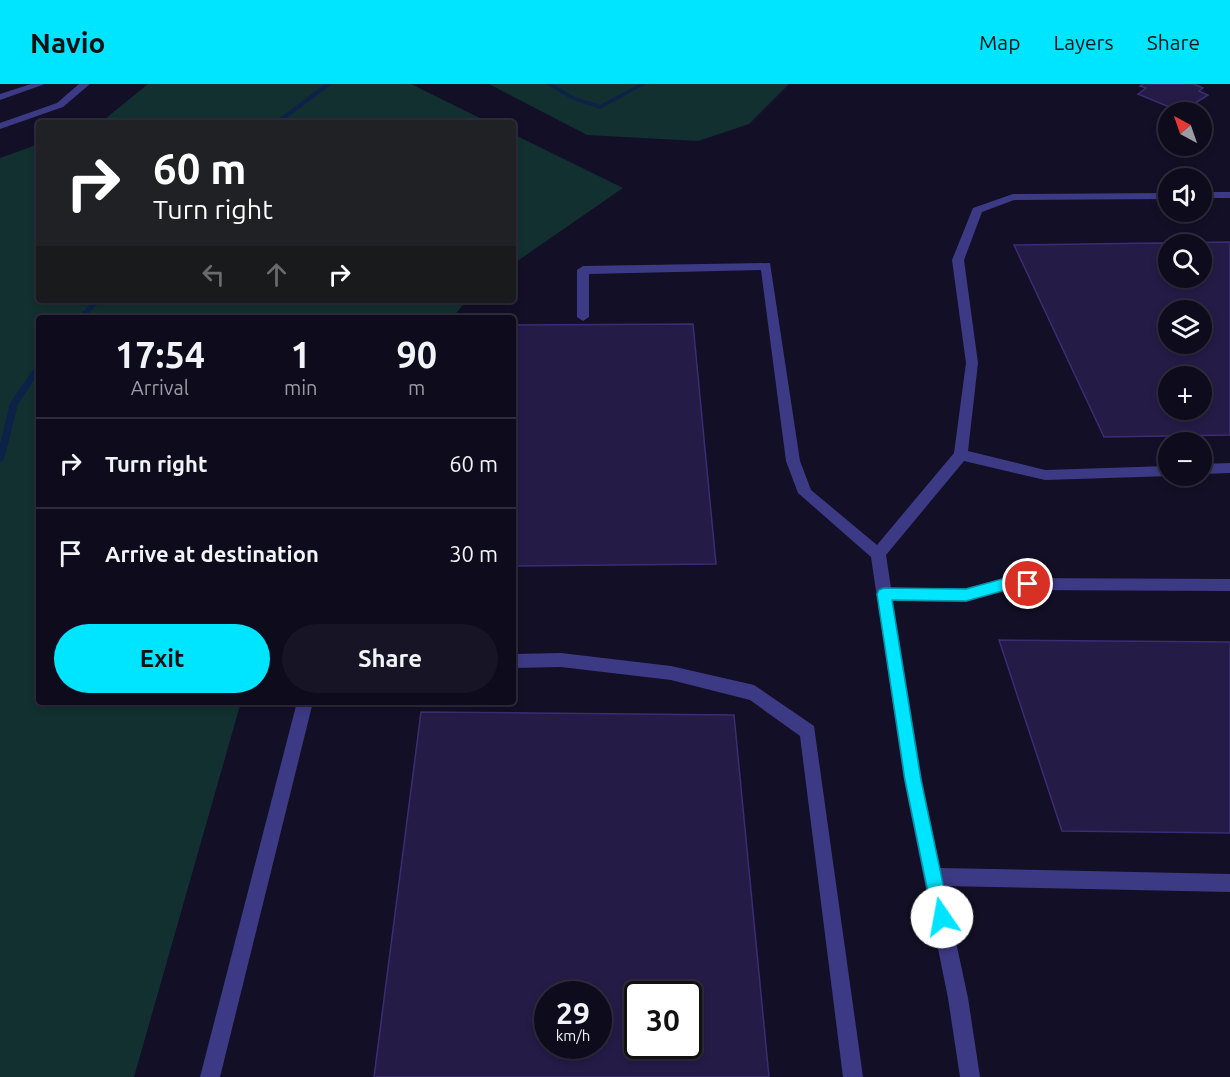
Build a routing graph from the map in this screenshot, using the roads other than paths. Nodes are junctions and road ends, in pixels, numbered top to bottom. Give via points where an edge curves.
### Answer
1 (40, 84) edge
2 (85, 84) edge
3 (0, 97) edge
4 (0, 126) edge
5 (1212, 195) edge
6 (1230, 195) edge
7 (1158, 196) edge
8 (583, 317) dead end
9 (961, 455) junction
10 (1230, 468) edge
11 (1212, 469) edge
12 (1158, 471) edge
13 (878, 554) junction
14 (1230, 585) edge
15 (884, 594) junction
16 (516, 661) edge
17 (304, 705) edge
18 (933, 877) junction
19 (1230, 883) edge
20 (210, 1077) edge
21 (853, 1077) edge
22 (970, 1077) edge

1 - 3 street
2 - 4 street via 60,105
5 - 6 street
7 - 9 street via 1013,197 977,210 958,260 972,363
8 - 13 street via 583,270 766,267 793,461 805,493
9 - 12 street via 1045,475
9 - 13 street
10 - 11 street
13 - 15 street
14 - 15 street via 1006,584 966,595
15 - 18 street via 913,780
16 - 21 street via 561,660 671,673 754,693 808,732
17 - 20 street
18 - 19 street
18 - 22 street

